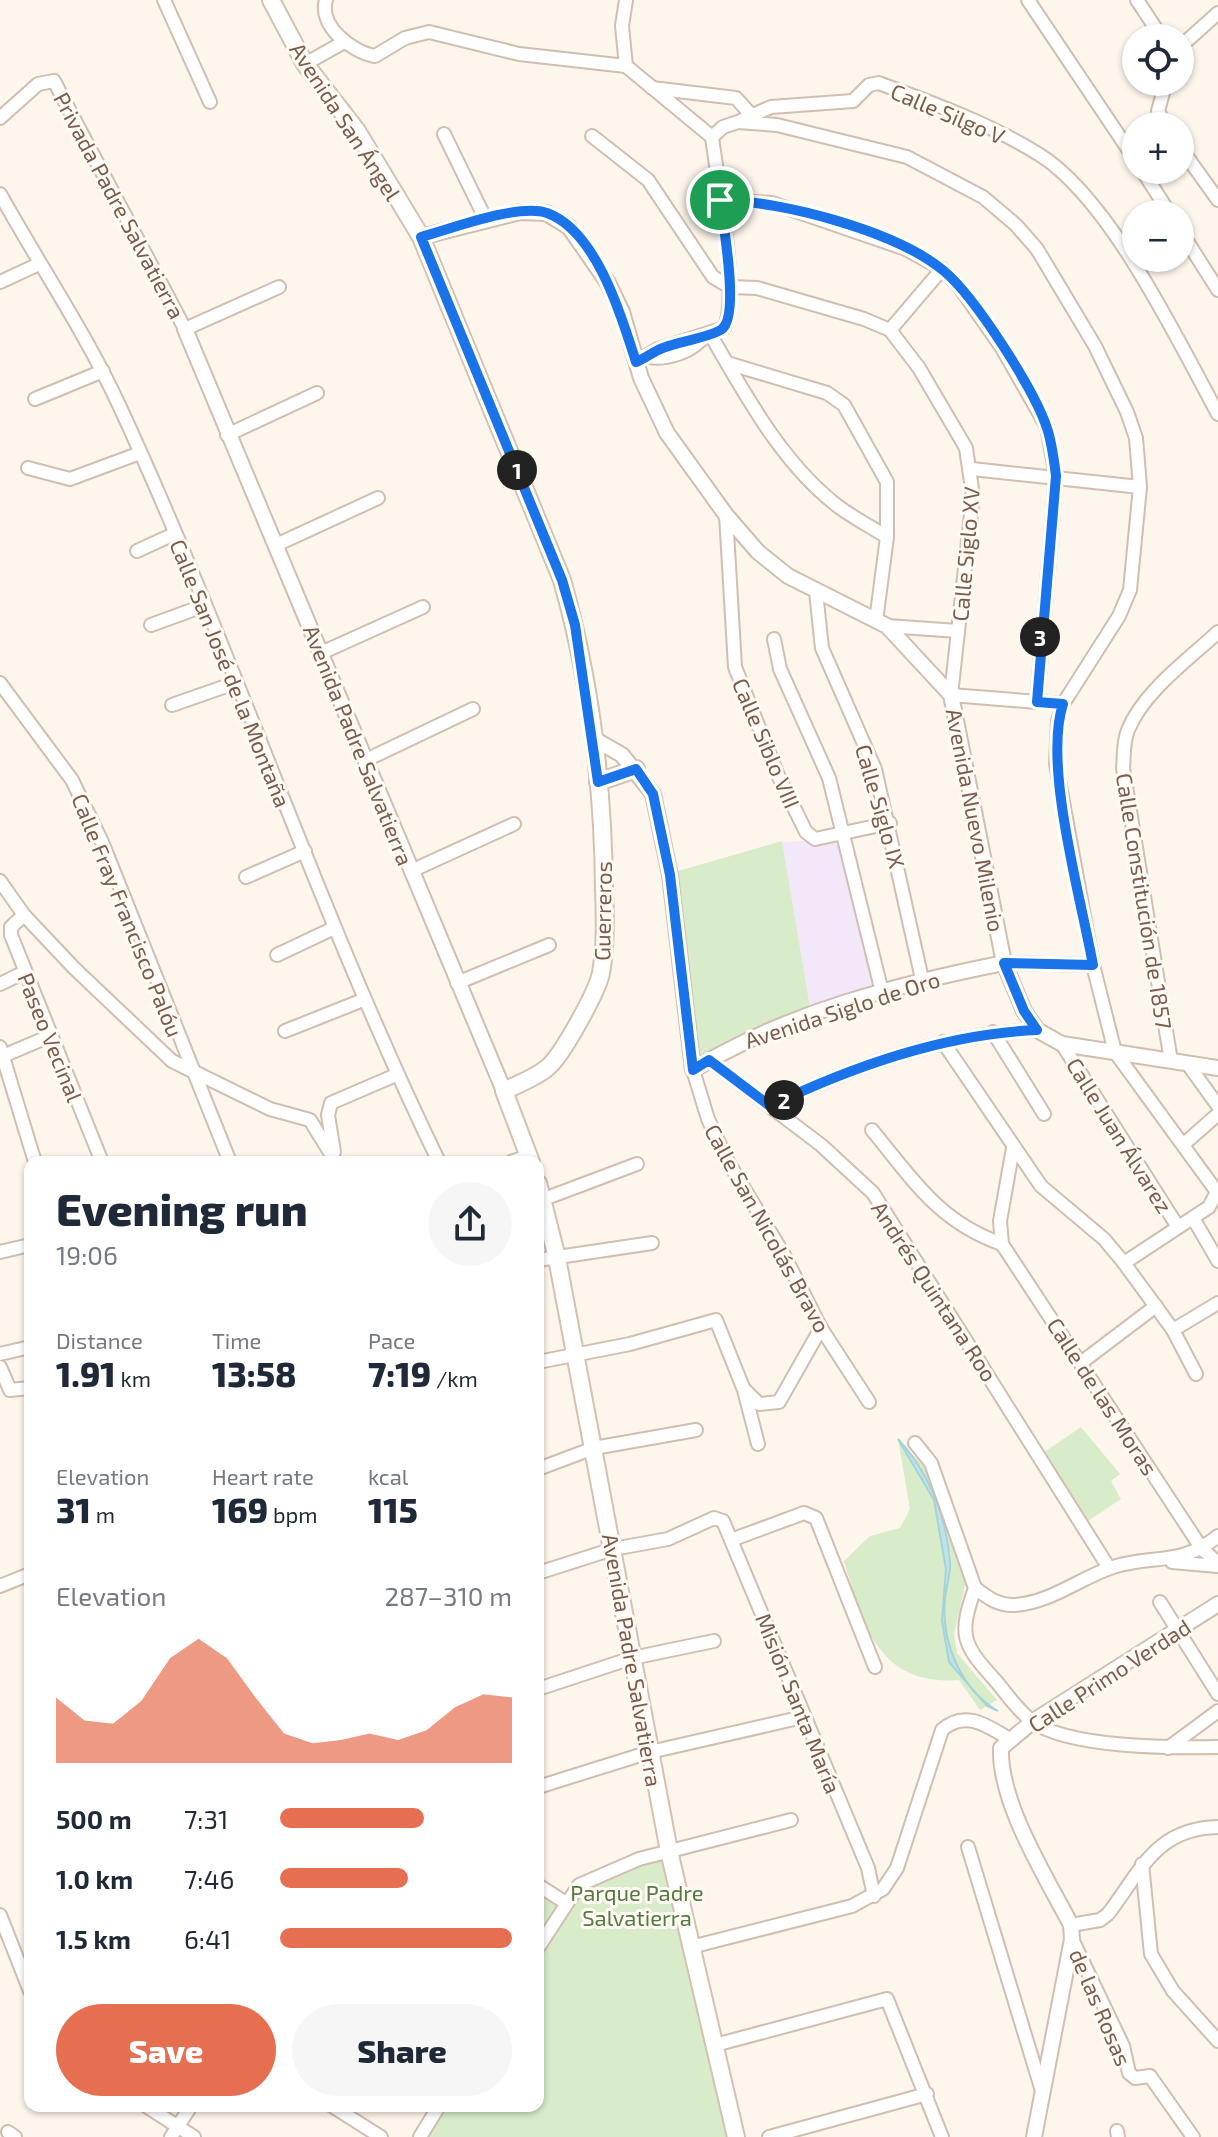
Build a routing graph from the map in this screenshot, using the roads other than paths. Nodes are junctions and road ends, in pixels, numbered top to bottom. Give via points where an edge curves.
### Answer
1 (164, 0) edge
2 (271, 0) edge
3 (326, 0) edge
4 (626, 0) edge
5 (1028, 0) edge
6 (1137, 0) edge
7 (1218, 13) edge
8 (1153, 24) edge
9 (1194, 34) edge
10 (344, 42) junction
11 (305, 64) junction
12 (626, 66) junction
13 (652, 88) junction
14 (210, 102) dead end
15 (752, 116) junction
16 (0, 118) edge
17 (738, 122) junction
18 (444, 134) dead end
19 (592, 136) dead end
20 (712, 137) junction
21 (1122, 140) edge
22 (1194, 167) edge
23 (0, 194) edge
24 (720, 200) junction
25 (1218, 200) edge
26 (486, 220) junction
27 (421, 237) junction
28 (1194, 252) edge
29 (39, 264) junction
30 (942, 269) junction
31 (0, 282) edge
32 (279, 287) dead end
33 (730, 287) junction
34 (1218, 290) edge
35 (185, 329) junction
36 (890, 330) junction
37 (707, 335) junction
38 (643, 360) junction
39 (727, 363) junction
40 (103, 371) junction
41 (317, 393) dead end
42 (35, 399) dead end
43 (1218, 414) edge
44 (227, 435) junction
45 (140, 453) junction
46 (28, 468) dead end
47 (972, 469) junction
48 (1056, 476) junction
49 (1140, 487) junction
50 (378, 498) dead end
51 (726, 515) junction
52 (174, 534) junction
53 (887, 537) junction
54 (276, 545) junction
55 (137, 551) dead end
56 (816, 592) junction
57 (203, 606) junction
58 (423, 607) dead end
59 (882, 624) junction
60 (151, 625) dead end
61 (958, 631) junction
62 (1218, 632) edge
63 (774, 639) dead end
64 (321, 653) junction
65 (0, 683) edge
66 (235, 683) junction
67 (951, 695) junction
68 (1037, 702) junction
69 (1063, 704) junction
70 (172, 705) dead end
71 (473, 709) dead end
72 (594, 739) junction
73 (366, 760) junction
74 (636, 769) junction
75 (598, 782) junction
76 (890, 823) junction
77 (514, 824) dead end
78 (845, 832) junction
79 (305, 851) junction
80 (411, 871) junction
81 (246, 877) dead end
82 (0, 881) edge
83 (24, 915) junction
84 (334, 928) junction
85 (549, 945) dead end
86 (277, 955) dead end
87 (1004, 963) junction
88 (1093, 965) junction
89 (25, 972) junction
90 (922, 979) junction
91 (457, 983) junction
92 (0, 984) edge
93 (882, 992) junction
94 (363, 1000) junction
95 (1037, 1030) junction
96 (285, 1031) dead end
97 (993, 1032) junction
98 (50, 1036) junction
99 (943, 1042) junction
100 (1062, 1044) junction
101 (2, 1052) edge
102 (1115, 1052) junction
103 (709, 1060) junction
104 (1171, 1061) junction
105 (1187, 1063) junction
106 (1218, 1068) edge
107 (693, 1070) junction
108 (192, 1074) junction
109 (396, 1075) junction
110 (504, 1091) junction
111 (770, 1106) junction
112 (1218, 1106) edge
113 (1044, 1114) dead end
114 (1218, 1114) edge
115 (872, 1130) dead end
116 (1184, 1144) junction
117 (1013, 1148) junction
118 (33, 1156) edge
119 (100, 1156) edge
120 (227, 1156) edge
121 (332, 1156) edge
122 (334, 1156) edge
123 (436, 1156) edge
124 (529, 1156) edge
125 (637, 1164) dead end
126 (544, 1190) edge
127 (1217, 1192) edge
128 (544, 1204) edge
129 (1193, 1218) junction
130 (1178, 1227) junction
131 (652, 1243) dead end
132 (1002, 1244) junction
133 (24, 1246) edge
134 (0, 1252) edge
135 (557, 1258) junction
136 (544, 1259) edge
137 (1218, 1261) edge
138 (1124, 1263) junction
139 (1218, 1303) edge
140 (1156, 1306) junction
141 (821, 1328) junction
142 (1173, 1330) junction
143 (24, 1348) edge
144 (0, 1354) edge
145 (574, 1354) junction
146 (544, 1361) edge
147 (1082, 1362) junction
148 (0, 1367) edge
149 (1196, 1374) dead end
150 (24, 1389) edge
151 (744, 1390) junction
152 (869, 1402) dead end
153 (696, 1430) dead end
154 (915, 1443) dead end
155 (758, 1444) dead end
156 (594, 1448) junction
157 (544, 1467) edge
158 (1218, 1536) edge
159 (731, 1540) junction
160 (613, 1549) junction
161 (1202, 1549) junction
162 (1164, 1561) junction
163 (1218, 1565) edge
164 (1109, 1568) junction
165 (544, 1571) edge
166 (24, 1576) edge
167 (0, 1586) edge
168 (975, 1588) junction
169 (1160, 1602) dead end
170 (1218, 1604) edge
171 (1175, 1631) junction
172 (714, 1641) dead end
173 (632, 1658) junction
174 (875, 1667) dead end
175 (544, 1687) edge
176 (1218, 1694) edge
177 (1218, 1711) edge
178 (803, 1717) junction
179 (1032, 1722) junction
180 (1006, 1744) junction
181 (1218, 1747) edge
182 (1168, 1748) junction
183 (650, 1752) junction
184 (544, 1785) edge
185 (791, 1820) dead end
186 (1218, 1827) edge
187 (968, 1847) dead end
188 (669, 1851) junction
189 (1142, 1864) junction
190 (544, 1889) edge
191 (874, 1896) junction
192 (566, 1903) junction
193 (0, 1915) edge
194 (1071, 1932) junction
195 (544, 1938) edge
196 (691, 1947) junction
197 (24, 1976) edge
198 (1215, 2033) edge
199 (715, 2045) junction
200 (927, 2094) junction
201 (1043, 2094) junction
202 (152, 2112) edge
203 (187, 2112) edge
204 (341, 2112) edge
205 (435, 2112) edge
206 (174, 2132) edge
207 (194, 2137) edge
208 (381, 2137) edge
209 (420, 2137) edge
210 (736, 2137) edge
211 (769, 2137) edge
212 (942, 2137) edge
213 (1034, 2137) edge
214 (1193, 2137) edge

1 - 14 street
2 - 11 main road, Avenida San Ángel
3 - 10 street via 326,17
4 - 12 street
5 - 21 street
6 - 8 street
7 - 9 street
10 - 11 street
10 - 12 street via 375,56 405,38 429,32 519,54
11 - 27 main road, Avenida San Ángel via 357,131
12 - 13 street
13 - 15 street via 736,98
13 - 20 street
15 - 17 street, Calle Silgo V
15 - 43 street, Calle Silgo V via 771,107 853,101 869,85 879,83 982,123 1042,156 1093,202
16 - 35 street, Privada Padre Salvatierra via 38,84 54,81
17 - 20 street, Calle Silgo V
17 - 49 street via 777,125 907,157 983,197 1016,225 1060,284 1127,412 1136,438
18 - 26 street
19 - 33 street via 648,180 713,277
20 - 24 street
22 - 25 street
23 - 29 street, Calle San José de la Montaña
24 - 30 street via 772,203 809,214 882,238
24 - 33 street
26 - 27 street, Avenida Nuevo Milenio
26 - 38 street, Avenida Nuevo Milenio via 520,212 546,213 569,227 608,283
27 - 72 main road, Avenida San Ángel via 562,580
28 - 34 street
29 - 31 street
29 - 40 street, Calle San José de la Montaña
30 - 36 street
30 - 48 street via 1002,348 1040,411
32 - 35 street
33 - 36 street via 757,288
33 - 37 street via 724,328
35 - 44 street, Avenida Padre Salvatierra
36 - 47 street, Calle Siglo XV via 919,368 966,448
37 - 38 street via 658,349
37 - 39 street
38 - 51 street, Avenida Nuevo Milenio via 667,433
39 - 53 street via 770,432 807,475 839,507
39 - 53 street via 827,393 844,405 887,482
40 - 42 street
40 - 45 street, Calle San José de la Montaña
41 - 44 street
44 - 54 street, Avenida Padre Salvatierra
45 - 46 street via 70,479
45 - 52 street, Calle San José de la Montaña
47 - 48 street
47 - 61 street, Calle Siglo XV
48 - 49 street
48 - 68 street
49 - 69 street via 1130,590
50 - 54 street
51 - 56 street, Avenida Nuevo Milenio via 758,552
51 - 78 street, Calle Siblo VIII via 728,594 741,685 806,832 815,839
52 - 55 street
52 - 57 street, Calle San José de la Montaña
53 - 59 street
54 - 64 street, Avenida Padre Salvatierra
56 - 59 street, Avenida Nuevo Milenio
56 - 76 street, Calle Siglo IX via 822,648 875,769
57 - 60 street
57 - 66 street, Calle San José de la Montaña
58 - 64 street
59 - 61 street
59 - 67 street, Avenida Nuevo Milenio
61 - 67 street, Calle Siglo XV
62 - 104 street, Calle Constitución de 1857 via 1151,696 1124,745 1123,768
63 - 78 street via 780,669 829,778
64 - 73 street, Avenida Padre Salvatierra
65 - 108 street, Calle Fray Francisco Palóu via 72,780 102,842
66 - 70 street
66 - 79 street, Calle San José de la Montaña
67 - 68 street
67 - 87 street, Avenida Nuevo Milenio
68 - 69 street
69 - 88 street via 1056,764
71 - 73 street
72 - 74 street, Calle San Nicolás Bravo
72 - 75 main road, Guerreros
73 - 80 street, Avenida Padre Salvatierra
74 - 75 main road
74 - 107 street, Calle San Nicolás Bravo via 653,794 670,875
75 - 110 main road, Guerreros via 604,891 600,976 548,1068
76 - 78 street, Calle Siblo VIII
76 - 90 street, Calle Siglo IX
77 - 80 street
78 - 93 street
79 - 81 street
79 - 84 street, Calle San José de la Montaña
80 - 91 street, Avenida Padre Salvatierra
82 - 83 street, Paseo Vecinal
83 - 89 street, Paseo Vecinal via 11,927 11,935
83 - 108 street, Paseo Vecinal via 106,1000
84 - 86 street
84 - 94 street, Calle San José de la Montaña
85 - 91 street
87 - 88 street, Avenida Siglo de Oro
87 - 90 street, Avenida Siglo de Oro
87 - 95 street, Avenida Nuevo Milenio
88 - 102 street
89 - 92 street
89 - 98 street, Paseo Vecinal
90 - 93 street, Avenida Siglo de Oro
91 - 110 street, Avenida Padre Salvatierra
93 - 103 street, Avenida Siglo de Oro via 750,1037
94 - 96 street
94 - 109 street, Calle San José de la Montaña
95 - 97 street
95 - 100 street
97 - 99 street
97 - 113 street
98 - 101 street
98 - 119 street, Paseo Vecinal
99 - 111 street
99 - 117 street
100 - 102 street
100 - 130 street, Calle Juan Álvarez
101 - 118 street
102 - 104 street
102 - 116 street
103 - 107 street, Avenida Siglo de Oro
103 - 111 street, Andrés Quintana Roo
104 - 105 street
105 - 106 street
105 - 112 street
107 - 141 street, Calle San Nicolás Bravo via 727,1160
108 - 120 street, Calle Fray Francisco Palóu
108 - 121 street, Paseo Vecinal via 270,1109 310,1120
109 - 122 street via 331,1103
109 - 123 street, Calle San José de la Montaña
110 - 124 main road, Avenida Padre Salvatierra
111 - 164 street, Andrés Quintana Roo via 873,1193
114 - 116 street
115 - 132 street via 941,1213
116 - 127 street
117 - 132 street via 1000,1221
117 - 138 street via 1041,1186
125 - 126 street
127 - 129 street via 1209,1207
128 - 135 main road, Avenida Padre Salvatierra
129 - 130 street
129 - 137 street
130 - 138 street
131 - 135 street
132 - 147 street, Calle de las Moras
133 - 134 street
135 - 136 street
135 - 145 main road, Avenida Padre Salvatierra
138 - 140 street
139 - 142 street
140 - 142 street
140 - 147 street
141 - 151 street via 779,1402 759,1404
141 - 152 street, Calle San Nicolás Bravo
142 - 149 street
143 - 144 street
145 - 146 street
145 - 151 street via 716,1320
145 - 156 main road, Avenida Padre Salvatierra
147 - 161 street, Calle de las Moras
148 - 150 street via 10,1390
151 - 155 street
153 - 156 street
154 - 168 street via 931,1463
156 - 157 street
156 - 160 main road, Avenida Padre Salvatierra
158 - 161 street
159 - 160 street, Misión Santa María via 723,1521 714,1518 668,1539
159 - 174 street via 804,1513 816,1518
159 - 178 street, Misión Santa María
160 - 165 street
160 - 173 main road, Avenida Padre Salvatierra
161 - 162 street
161 - 163 street, Calle de las Moras
162 - 163 street
162 - 164 street
164 - 168 street via 1037,1601 1014,1605 993,1601
166 - 167 street
168 - 179 street via 964,1635 981,1666
169 - 171 street
170 - 171 street, Calle Primo Verdad
171 - 176 street
171 - 179 street, Calle Primo Verdad
172 - 173 street
173 - 175 street
173 - 183 main road, Avenida Padre Salvatierra
177 - 182 street
178 - 183 street
178 - 191 street, Misión Santa María via 868,1868
179 - 180 street, Calle Primo Verdad
179 - 182 street via 1091,1740
180 - 191 street via 982,1722 952,1721 942,1730 897,1868
180 - 194 street via 1001,1762 1014,1809
181 - 182 street
183 - 184 street
183 - 188 main road, Avenida Padre Salvatierra
185 - 188 street
186 - 189 street via 1178,1833
187 - 201 street
188 - 192 street via 579,1885
188 - 196 main road, Avenida Padre Salvatierra
189 - 194 street via 1108,1914
189 - 198 street via 1151,1954 1173,1991
190 - 192 street
191 - 196 street
192 - 195 street
193 - 197 street
194 - 201 street
194 - 214 street, de las Rosas via 1123,2046 1129,2073 1135,2078 1150,2076
196 - 199 main road, Avenida Padre Salvatierra
199 - 200 street via 883,1999 891,2002
199 - 210 main road, Avenida Padre Salvatierra
200 - 211 street
200 - 212 street
201 - 213 street
202 - 206 street
203 - 206 street
204 - 208 street
205 - 209 street
206 - 207 street

